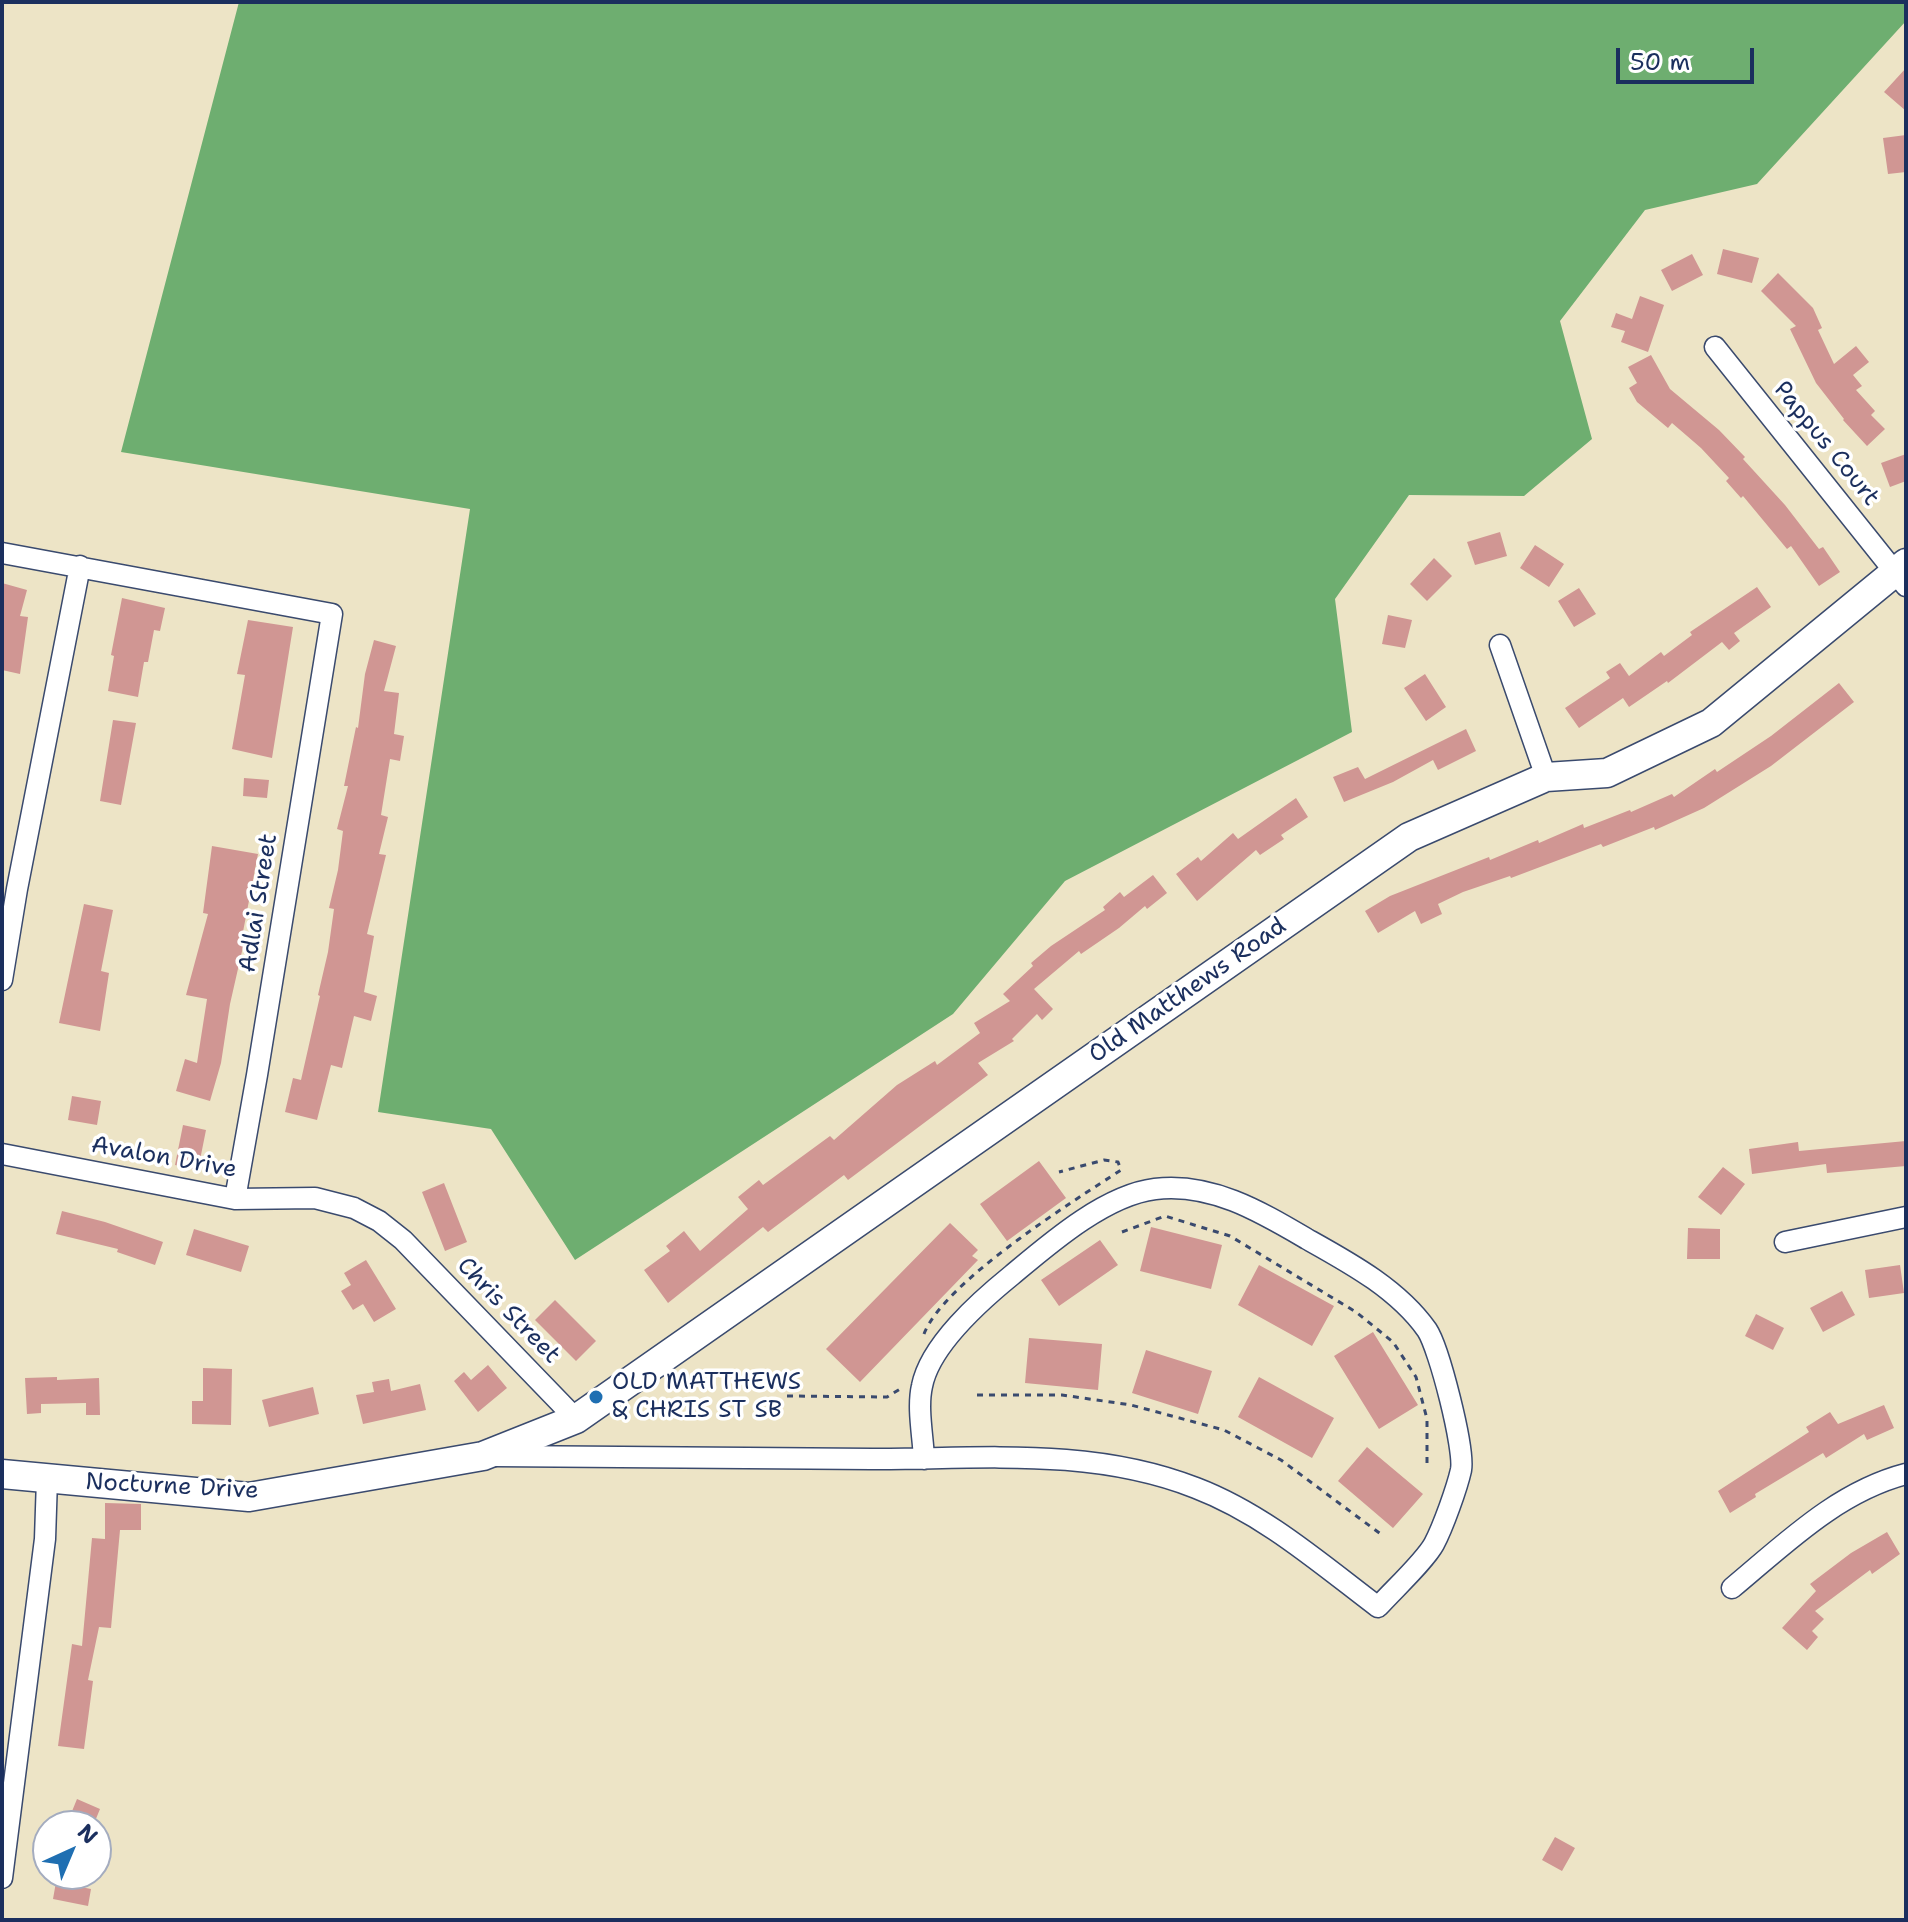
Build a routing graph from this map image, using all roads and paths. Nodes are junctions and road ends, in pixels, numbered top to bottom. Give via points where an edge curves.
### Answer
1 (1715, 347) dead end
2 (2, 553) edge
3 (80, 566) junction
4 (1903, 574) edge
5 (1500, 645) dead end
6 (1546, 777) junction
7 (2, 980) edge
8 (2, 1154) edge
9 (235, 1199) junction
10 (1906, 1217) edge
11 (1122, 1232) dead end
12 (403, 1240) joint
13 (1785, 1242) dead end
14 (977, 1395) dead end
15 (576, 1419) junction
16 (483, 1456) junction
17 (924, 1459) junction
18 (1427, 1469) dead end
19 (2, 1474) edge
20 (1906, 1474) edge
21 (47, 1479) junction
22 (1382, 1535) dead end
23 (1732, 1588) dead end
24 (2, 1878) edge

1 - 4 street, Pappus Court
2 - 3 street
3 - 7 street
3 - 9 street, Adlai Street via 332,614
4 - 6 street, Old Matthews Road via 1711,723 1607,773
5 - 6 street
6 - 15 street, Old Matthews Road via 1409,837
8 - 9 street, Avalon Drive
9 - 12 street, Avalon Drive via 315,1198 354,1208
10 - 13 street
11 - 18 path via 1165,1216 1230,1236 1356,1312 1393,1342 1416,1377 1427,1419
12 - 15 street, Chris Street
14 - 22 path via 1062,1395 1131,1405 1224,1430 1281,1460
15 - 16 street, Old Matthews Road
16 - 17 street
16 - 21 street, Nocturne Drive via 249,1497
17 - 17 street via 1070,1459 1162,1476 1197,1488 1280,1533 1378,1607 1433,1545 1462,1467 1451,1401 1428,1332 1393,1293 1259,1211 1212,1192 1157,1189 1101,1209 1040,1252 947,1339 929,1364 921,1389
19 - 21 street, Nocturne Drive
20 - 23 street via 1832,1506
21 - 24 street via 45,1539

